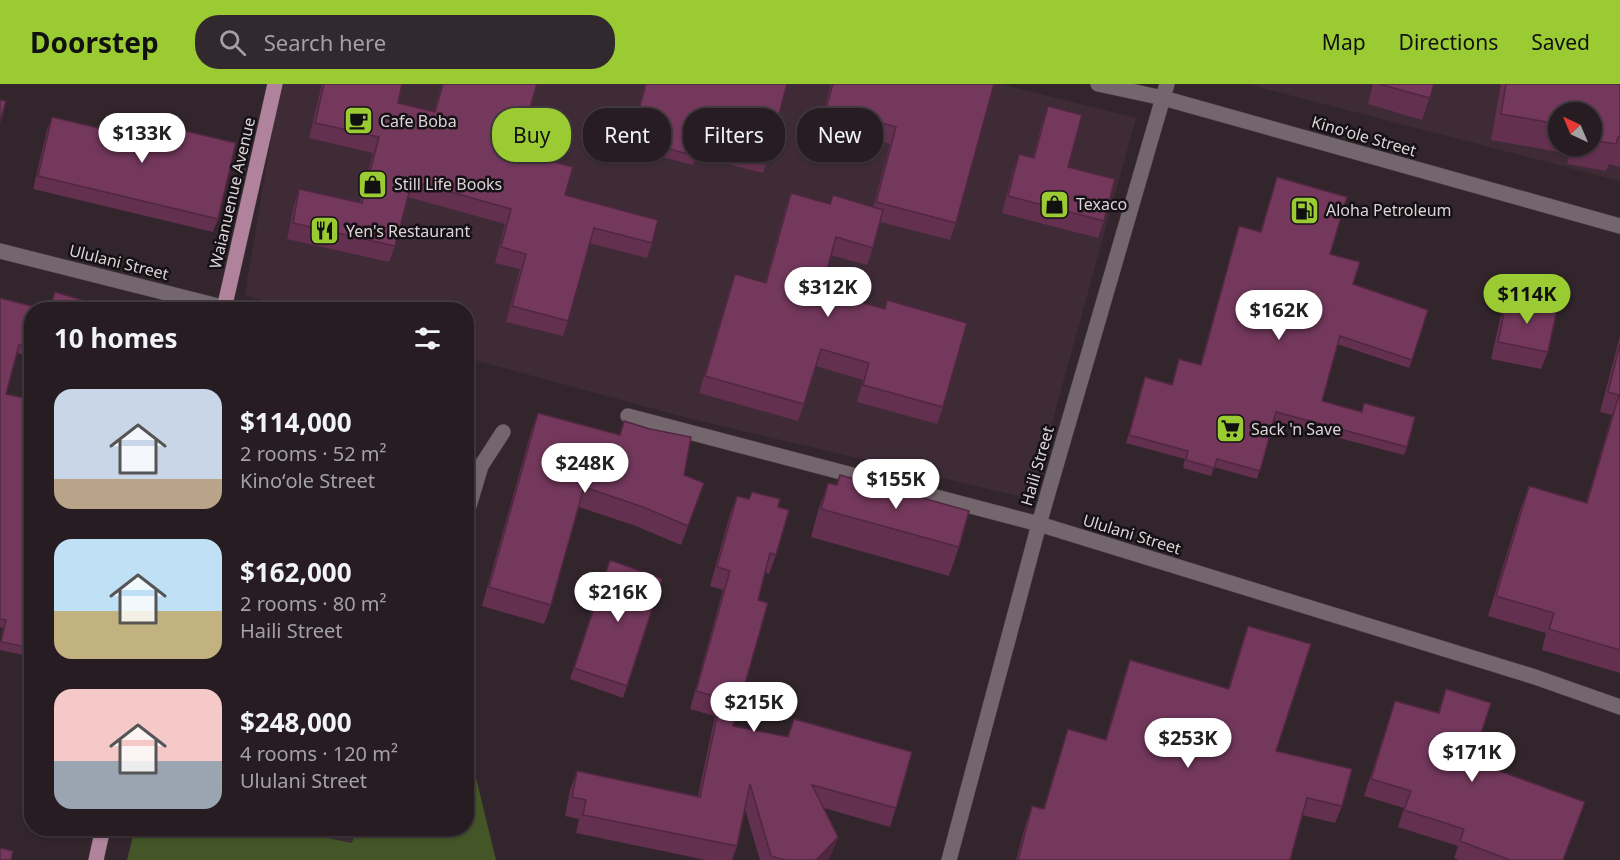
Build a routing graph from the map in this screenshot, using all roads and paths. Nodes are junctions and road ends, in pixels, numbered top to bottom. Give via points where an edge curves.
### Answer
1 (275, 84) edge
2 (1098, 84) edge
3 (1165, 91) edge
4 (1620, 226) edge
5 (0, 251) edge
6 (202, 302) edge
7 (227, 302) edge
8 (628, 416) dead end
9 (503, 432) dead end
10 (474, 489) edge
11 (1039, 524) junction
12 (1620, 707) edge
13 (101, 836) edge
14 (96, 860) edge
15 (949, 860) edge

1 - 7 main road, Waianuenue Avenue
2 - 3 street, Kinoʻole Street
3 - 4 street, Kinoʻole Street
3 - 11 street, Haili Street
5 - 6 street, Ululani Street
8 - 11 street, Ululani Street
9 - 10 street via 481,466
11 - 12 street, Ululani Street
11 - 15 street, Haili Street
13 - 14 main road

